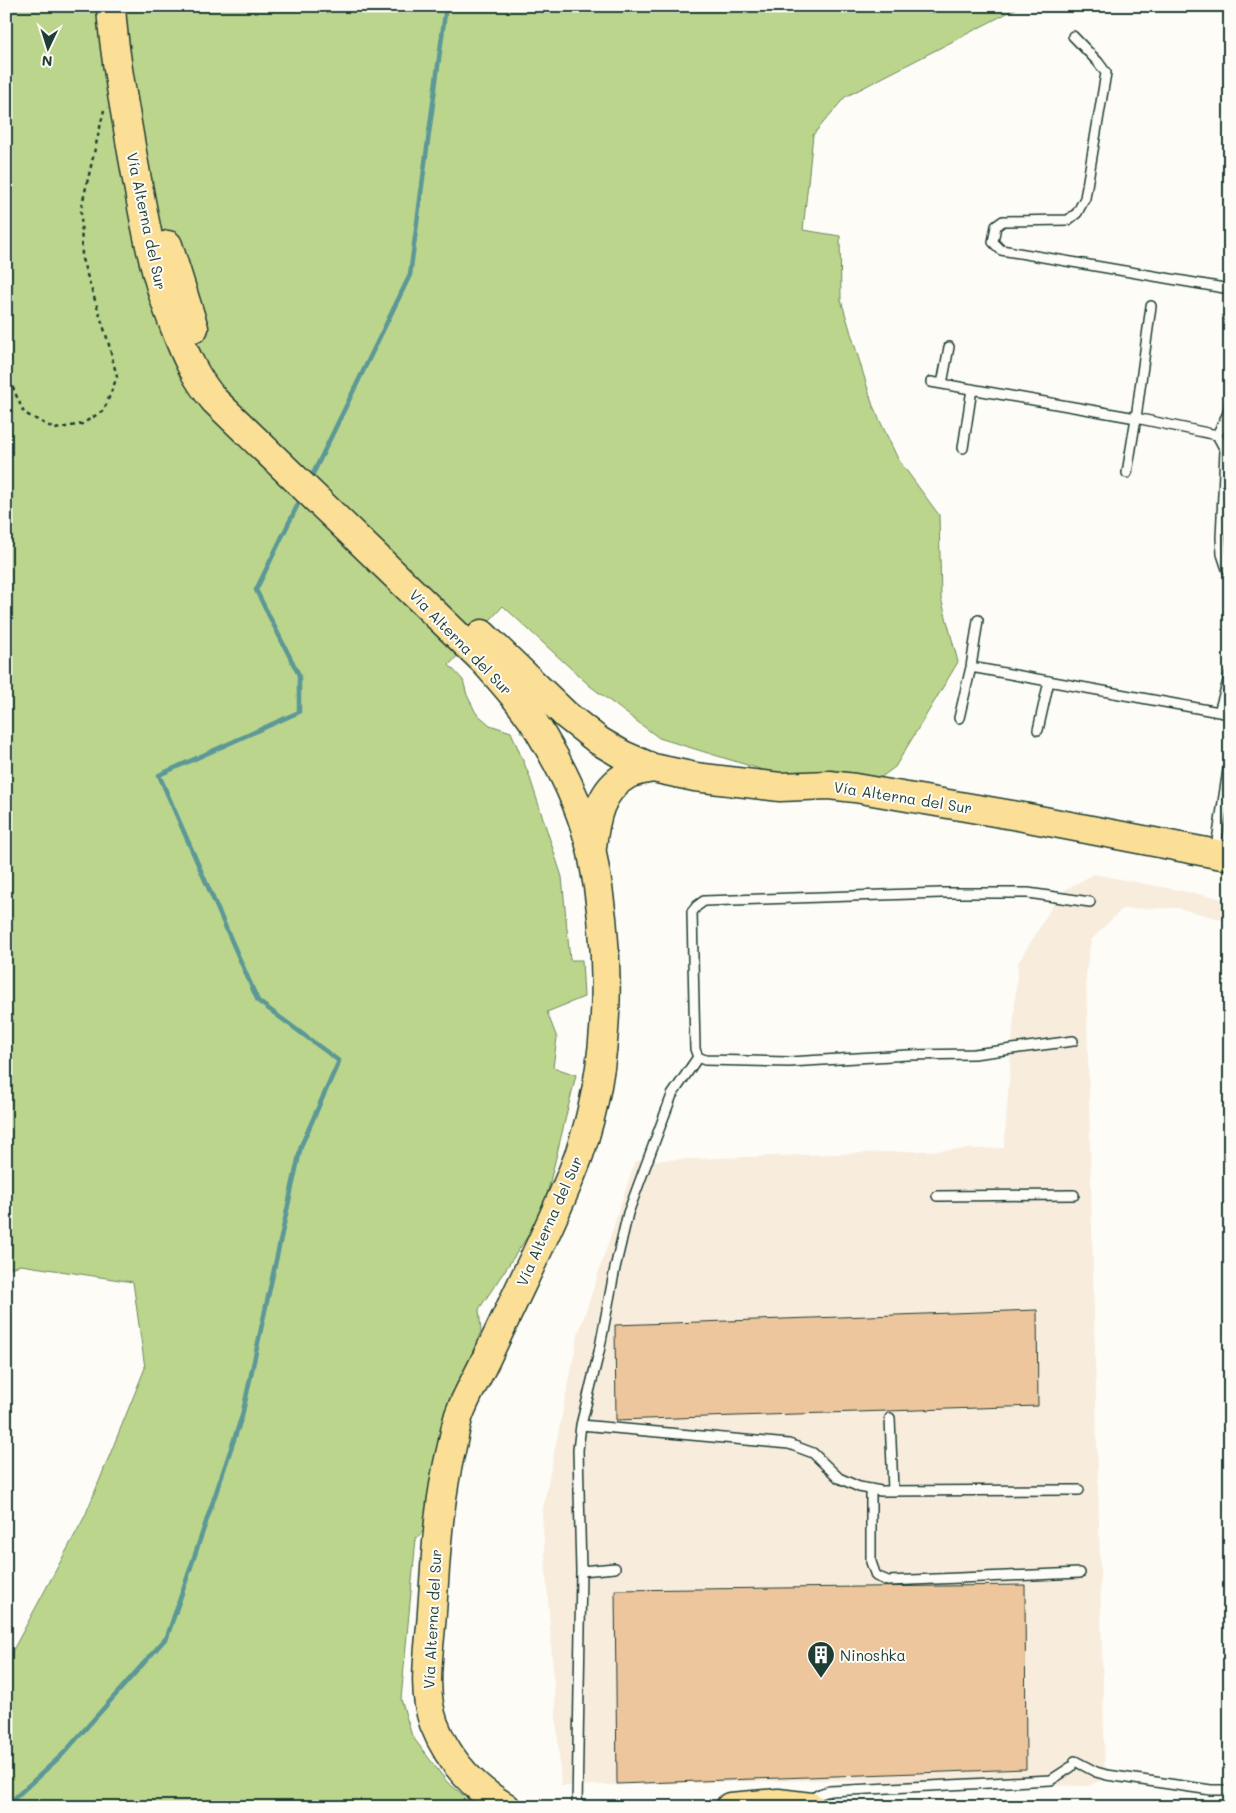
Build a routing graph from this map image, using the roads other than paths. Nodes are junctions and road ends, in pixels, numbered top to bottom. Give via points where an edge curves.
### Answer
1 (119, 15) edge
2 (1072, 36) dead end
3 (1230, 289) edge
4 (1151, 306) dead end
5 (949, 347) dead end
6 (931, 382) dead end
7 (942, 384) junction
8 (972, 389) junction
9 (1230, 400) edge
10 (1136, 418) junction
11 (1217, 435) junction
12 (964, 448) dead end
13 (1127, 473) dead end
14 (1230, 571) edge
15 (978, 620) dead end
16 (488, 653) junction
17 (971, 667) junction
18 (1230, 674) edge
19 (1049, 681) junction
20 (1219, 712) junction
21 (1230, 714) edge
22 (959, 718) dead end
23 (1038, 730) dead end
24 (1230, 758) edge
25 (653, 768) junction
26 (592, 852) junction
27 (1223, 857) edge
28 (1090, 902) dead end
29 (1073, 1041) dead end
30 (698, 1057) junction
31 (937, 1196) dead end
32 (1074, 1196) dead end
33 (890, 1418) dead end
34 (581, 1425) junction
35 (871, 1489) junction
36 (893, 1490) junction
37 (1079, 1490) dead end
38 (615, 1568) dead end
39 (581, 1570) junction
40 (1080, 1573) dead end
41 (1230, 1790) edge
42 (809, 1806) edge
43 (506, 1807) edge
44 (577, 1807) edge
45 (730, 1807) edge

1 - 16 highway, Vía Alterna del Sur via 165,236 193,327 210,364 231,392
1 - 16 highway, Vía Alterna del Sur via 120,82 149,247 162,295 184,353 202,386 214,401
2 - 3 lane via 1106,73 1085,198 1077,213 1068,220 1003,221 996,226 993,242 1002,250
4 - 10 lane
5 - 7 lane
6 - 7 lane
7 - 8 lane
8 - 10 lane
8 - 12 lane
9 - 11 lane via 1228,413
10 - 11 lane
10 - 13 lane
11 - 14 lane via 1225,450 1221,538 1224,563
15 - 17 lane
16 - 25 highway, Vía Alterna del Sur via 599,741
16 - 26 highway, Vía Alterna del Sur via 543,735 567,782
17 - 19 lane
17 - 22 lane
18 - 20 lane
19 - 20 lane
19 - 23 lane
20 - 21 lane
24 - 27 lane
25 - 26 highway via 627,774 606,794 594,828
25 - 27 highway, Vía Alterna del Sur via 780,788 854,788 1018,816
26 - 43 highway, Vía Alterna del Sur via 603,928 606,982 601,1061 593,1108 561,1201 459,1417 447,1466 435,1550 427,1679 433,1722 452,1760
28 - 30 lane via 1028,893 704,901 692,912 695,1049
29 - 30 lane via 974,1054 790,1062 705,1060
30 - 34 lane via 672,1095 628,1213
31 - 32 lane
33 - 36 lane
34 - 35 lane via 789,1444 813,1453 839,1478
34 - 39 lane via 578,1450
35 - 36 lane
35 - 40 lane via 871,1562 876,1576 888,1581
36 - 37 lane
38 - 39 lane
39 - 44 lane
41 - 42 lane via 1107,1775 1073,1764 1051,1780 830,1791 819,1794
42 - 45 highway via 778,1803

